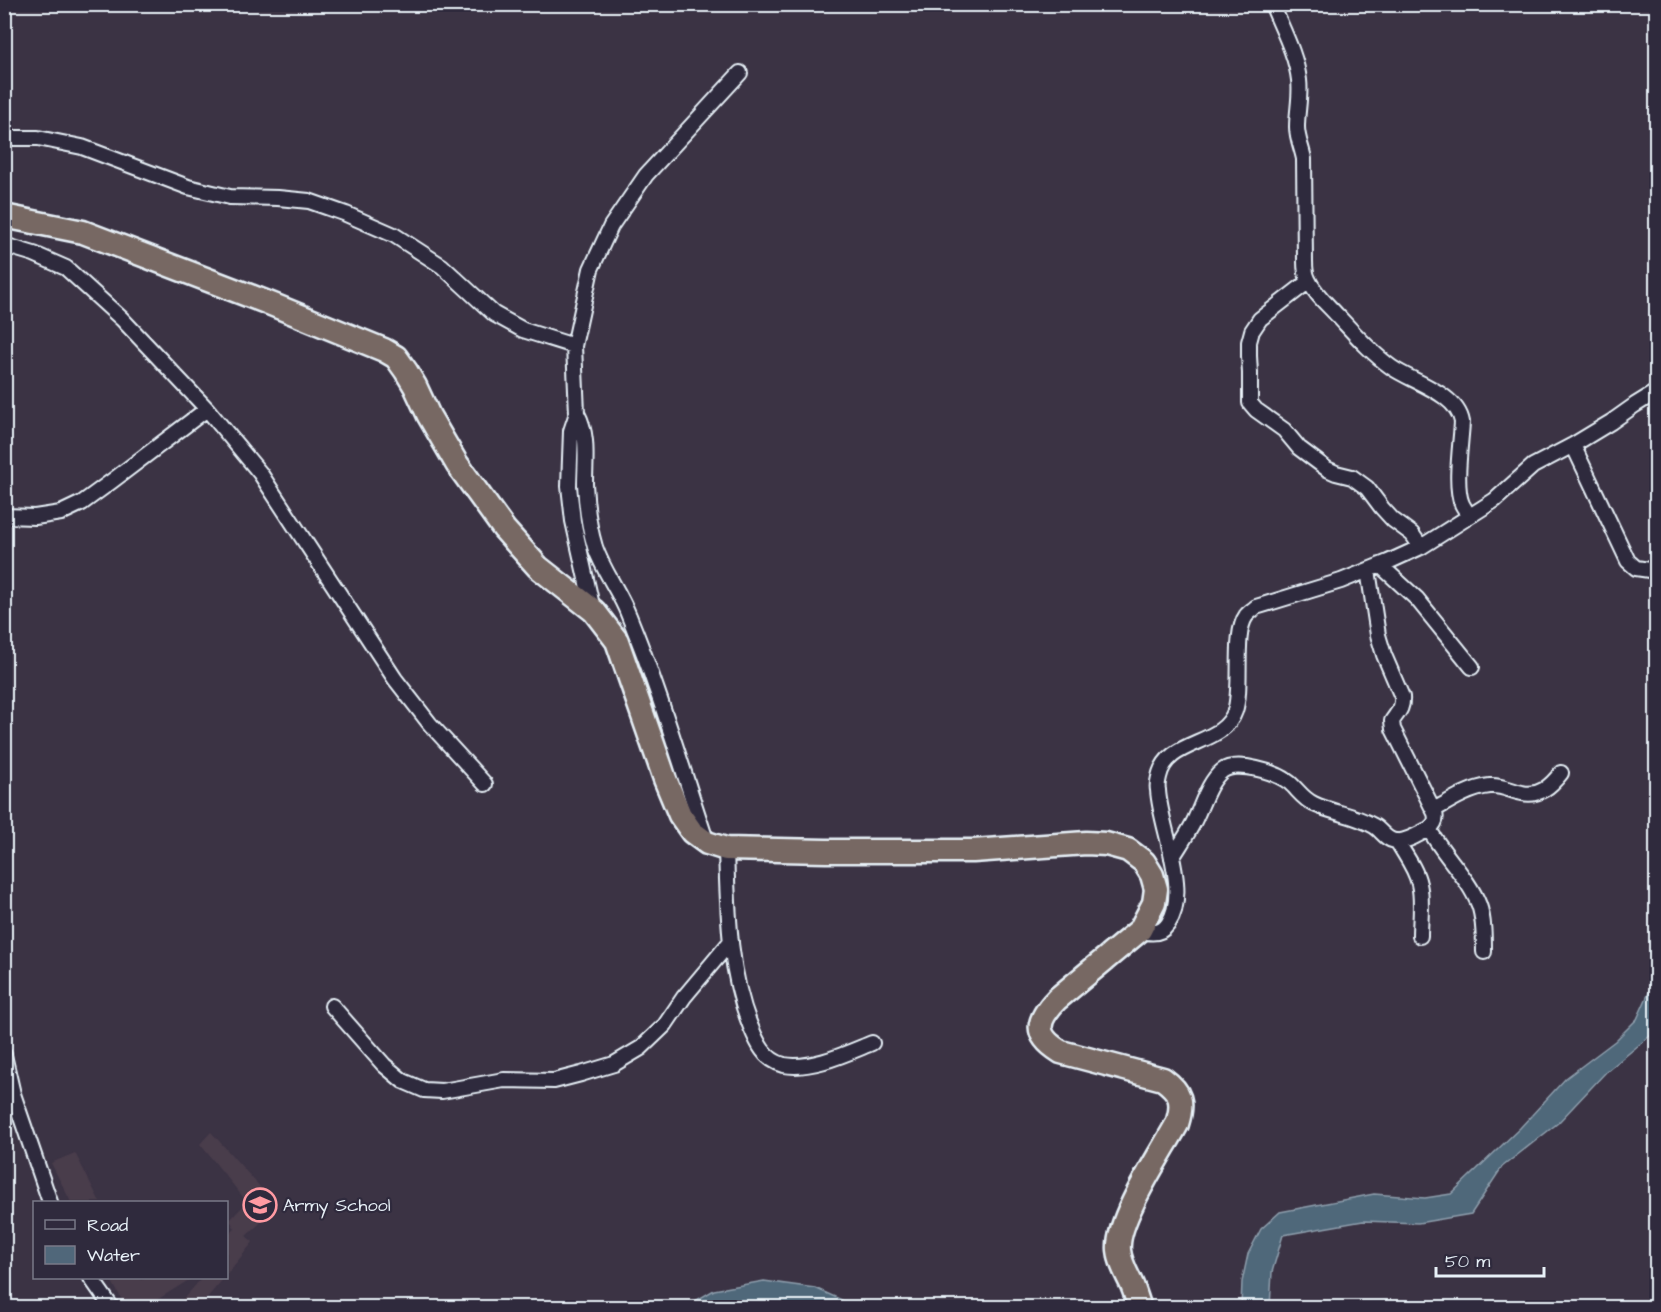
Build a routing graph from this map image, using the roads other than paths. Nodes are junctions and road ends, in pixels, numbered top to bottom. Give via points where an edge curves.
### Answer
1 (1272, 4) edge
2 (740, 72) dead end
3 (4, 138) edge
4 (4, 216) edge
5 (4, 245) edge
6 (1309, 281) junction
7 (574, 346) junction
8 (1656, 392) edge
9 (207, 409) junction
10 (577, 413) junction
11 (1573, 445) junction
12 (4, 516) edge
13 (1469, 516) junction
14 (1421, 547) junction
15 (1374, 568) junction
16 (1656, 571) edge
17 (594, 611) junction
18 (1472, 667) dead end
19 (1561, 773) dead end
20 (485, 784) dead end
21 (1434, 810) junction
22 (1429, 829) junction
23 (1397, 842) junction
24 (717, 846) junction
25 (1172, 858) junction
26 (1140, 930) junction
27 (1420, 936) dead end
28 (731, 941) junction
29 (1485, 952) dead end
30 (332, 1006) dead end
31 (872, 1043) dead end
32 (4, 1055) edge
33 (49, 1201) edge
34 (92, 1279) edge
35 (112, 1308) edge
36 (1140, 1308) edge

1 - 6 street via 1299,80 1297,126 1304,159 1305,261
2 - 7 street via 646,175 611,226 591,269
3 - 7 street via 38,138 82,147 188,188 230,197 309,201 346,214 394,235 442,266 494,314 523,330
4 - 17 highway via 83,232 304,317 396,357 457,464 504,529 538,567
5 - 9 street via 66,268 122,319
6 - 13 street via 1368,348 1457,409 1462,422 1460,496
6 - 14 street via 1260,319 1252,331 1250,403 1319,463 1367,488
7 - 10 street
8 - 11 street
9 - 12 street via 82,503 61,513
9 - 20 street via 260,473 395,679
10 - 17 street via 571,431 569,486
10 - 24 street via 585,432 585,486 596,548 621,598
11 - 13 street via 1533,466 1495,500
11 - 16 street via 1628,561 1636,568
13 - 14 street
14 - 15 street
15 - 18 street via 1417,599
15 - 21 street via 1378,635 1403,704 1392,725
15 - 25 street via 1256,607 1246,616 1241,628 1238,696 1230,722 1222,731 1169,758 1158,777
17 - 24 highway via 617,641 680,815 692,832
19 - 21 street via 1546,789 1534,794 1489,786 1461,794
21 - 22 street via 1434,825
22 - 23 street
22 - 29 street via 1479,906
23 - 25 street via 1359,818 1310,803 1275,774 1236,765 1213,780 1192,827
23 - 27 street via 1419,884
24 - 26 highway via 826,852 973,851 1106,844 1128,850 1152,874 1154,903
24 - 28 street
25 - 26 street via 1176,882 1173,915 1160,932
26 - 36 highway via 1057,999 1041,1019 1041,1029 1050,1046 1163,1079 1181,1102 1177,1124 1142,1185 1120,1234 1118,1250
28 - 30 street via 664,1025 641,1047 614,1064 554,1081 504,1080 442,1091 424,1090 403,1081 384,1065
28 - 31 street via 743,1006 767,1056 783,1065 801,1065 825,1061
32 - 33 street
34 - 35 street

